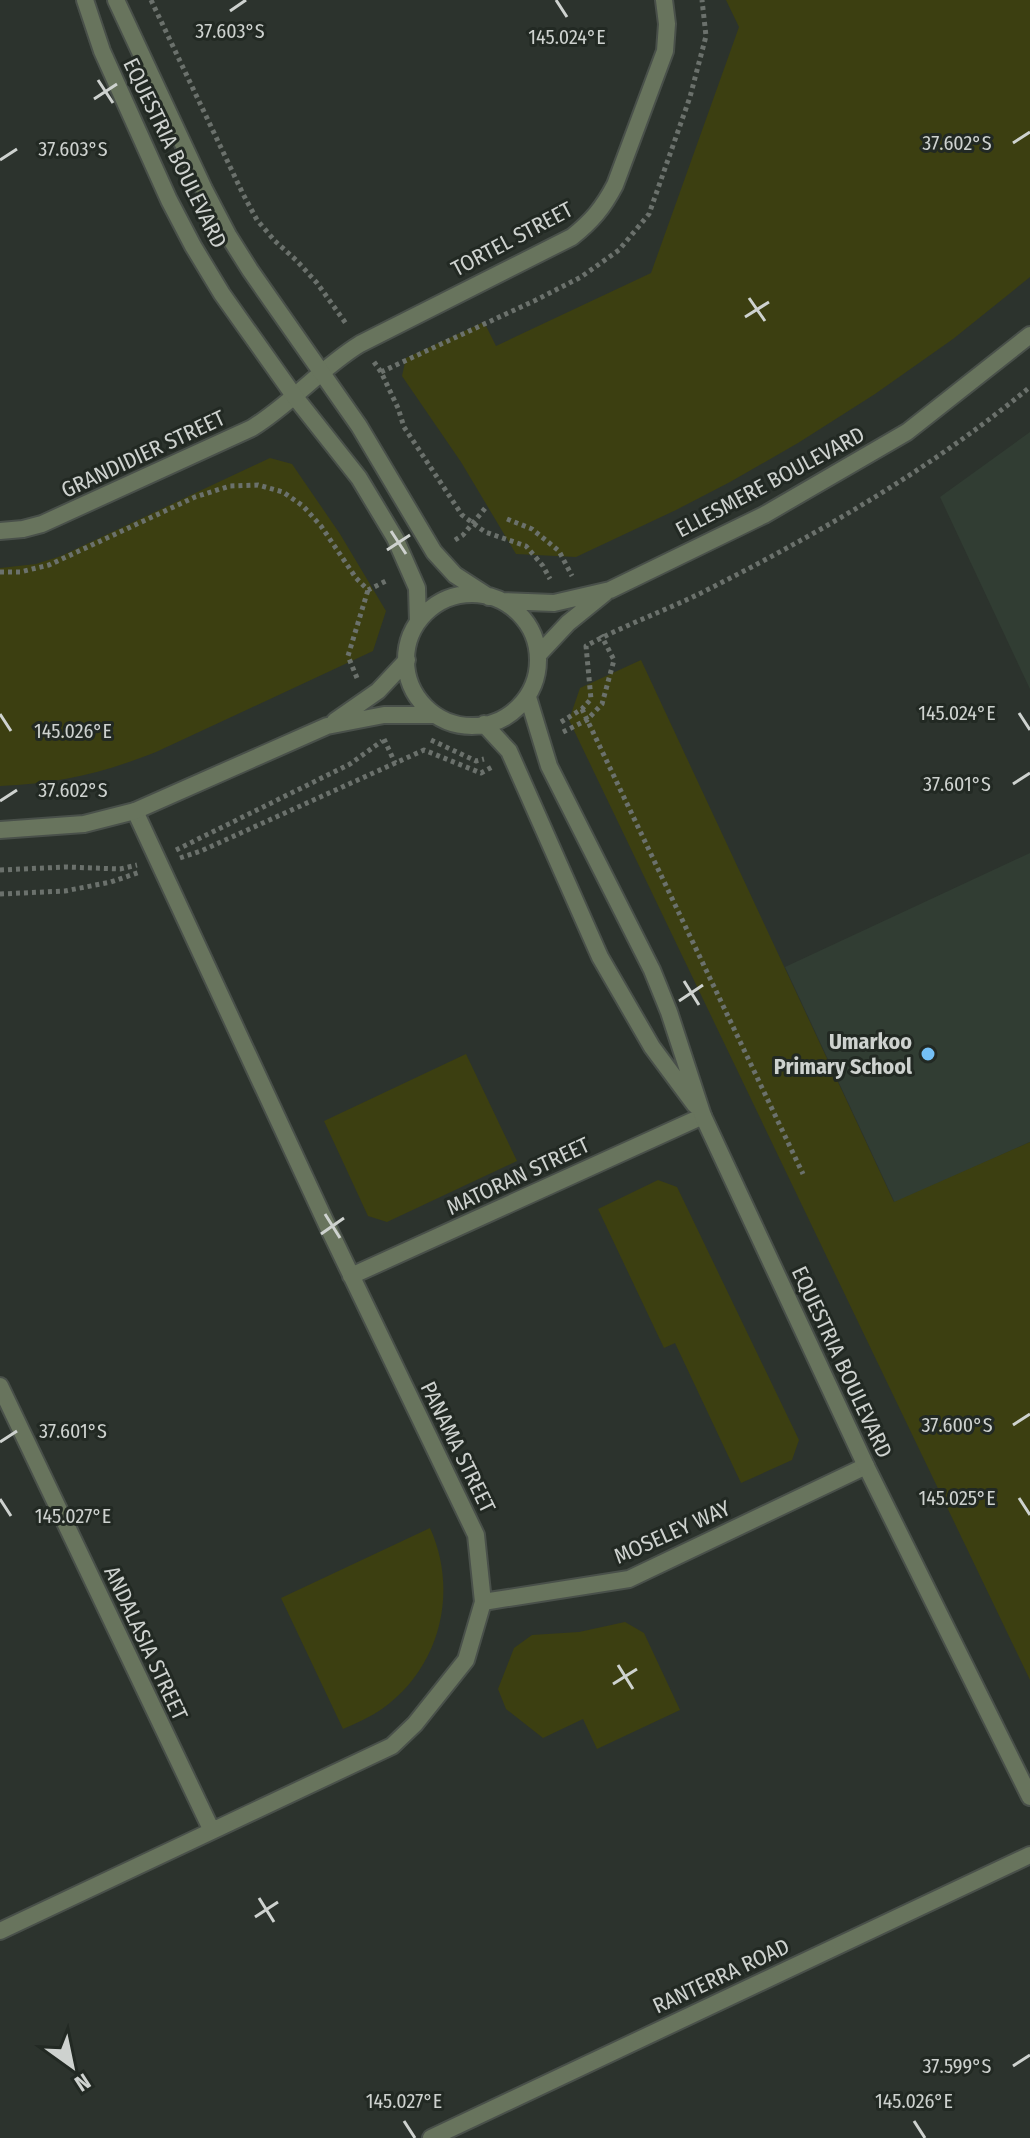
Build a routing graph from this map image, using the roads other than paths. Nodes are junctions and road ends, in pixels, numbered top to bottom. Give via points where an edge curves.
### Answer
1 (85, 0) edge
2 (116, 0) edge
3 (664, 0) edge
4 (1030, 335) edge
5 (323, 372) junction
6 (295, 397) junction
7 (0, 531) edge
8 (496, 599) junction
9 (585, 602) junction
10 (418, 622) junction
11 (539, 654) junction
12 (407, 660) junction
13 (528, 697) junction
14 (435, 715) junction
15 (484, 724) junction
16 (327, 726) junction
17 (135, 811) junction
18 (0, 830) edge
19 (703, 1116) junction
20 (351, 1276) junction
21 (0, 1386) edge
22 (866, 1466) junction
23 (483, 1602) junction
24 (1030, 1797) edge
25 (212, 1831) junction
26 (1030, 1855) edge
27 (0, 1931) edge
28 (431, 2138) edge

1 - 6 street, EQUESTRIA BOULEVARD via 102,51 175,212 222,294
2 - 5 street, EQUESTRIA BOULEVARD via 228,235
3 - 5 street, TORTEL STREET via 665,51 615,185 593,221 572,237 360,344
4 - 9 street, ELLESMERE BOULEVARD via 907,432 764,515
5 - 6 street, TORTEL STREET
5 - 8 street, EQUESTRIA BOULEVARD via 434,552 455,575
6 - 7 street, GRANDIDIER STREET via 252,428 63,515
6 - 10 street, EQUESTRIA BOULEVARD via 359,478 395,538 417,588
8 - 9 street
8 - 10 street via 458,596 438,604
8 - 11 street via 521,614
9 - 11 street, ELLESMERE BOULEVARD
10 - 12 street
11 - 13 street
12 - 14 street via 414,691
12 - 16 street via 378,691
13 - 15 street via 512,713
13 - 19 street, EQUESTRIA BOULEVARD via 549,766 652,970
14 - 15 street via 454,723
14 - 16 street via 384,715
15 - 19 street, EQUESTRIA BOULEVARD via 510,754 600,957 652,1047
16 - 17 street
17 - 18 street via 84,824
17 - 20 street, PANAMA STREET
19 - 20 street, MATORAN STREET
19 - 22 street, EQUESTRIA BOULEVARD
20 - 23 street, PANAMA STREET via 476,1535
21 - 25 street, ANDALASIA STREET
22 - 23 street, MOSELEY WAY via 629,1579
22 - 24 street, EQUESTRIA BOULEVARD
23 - 25 street, PANAMA STREET via 466,1660 392,1746
25 - 27 street, PANAMA STREET
26 - 28 street, RANTERRA ROAD

